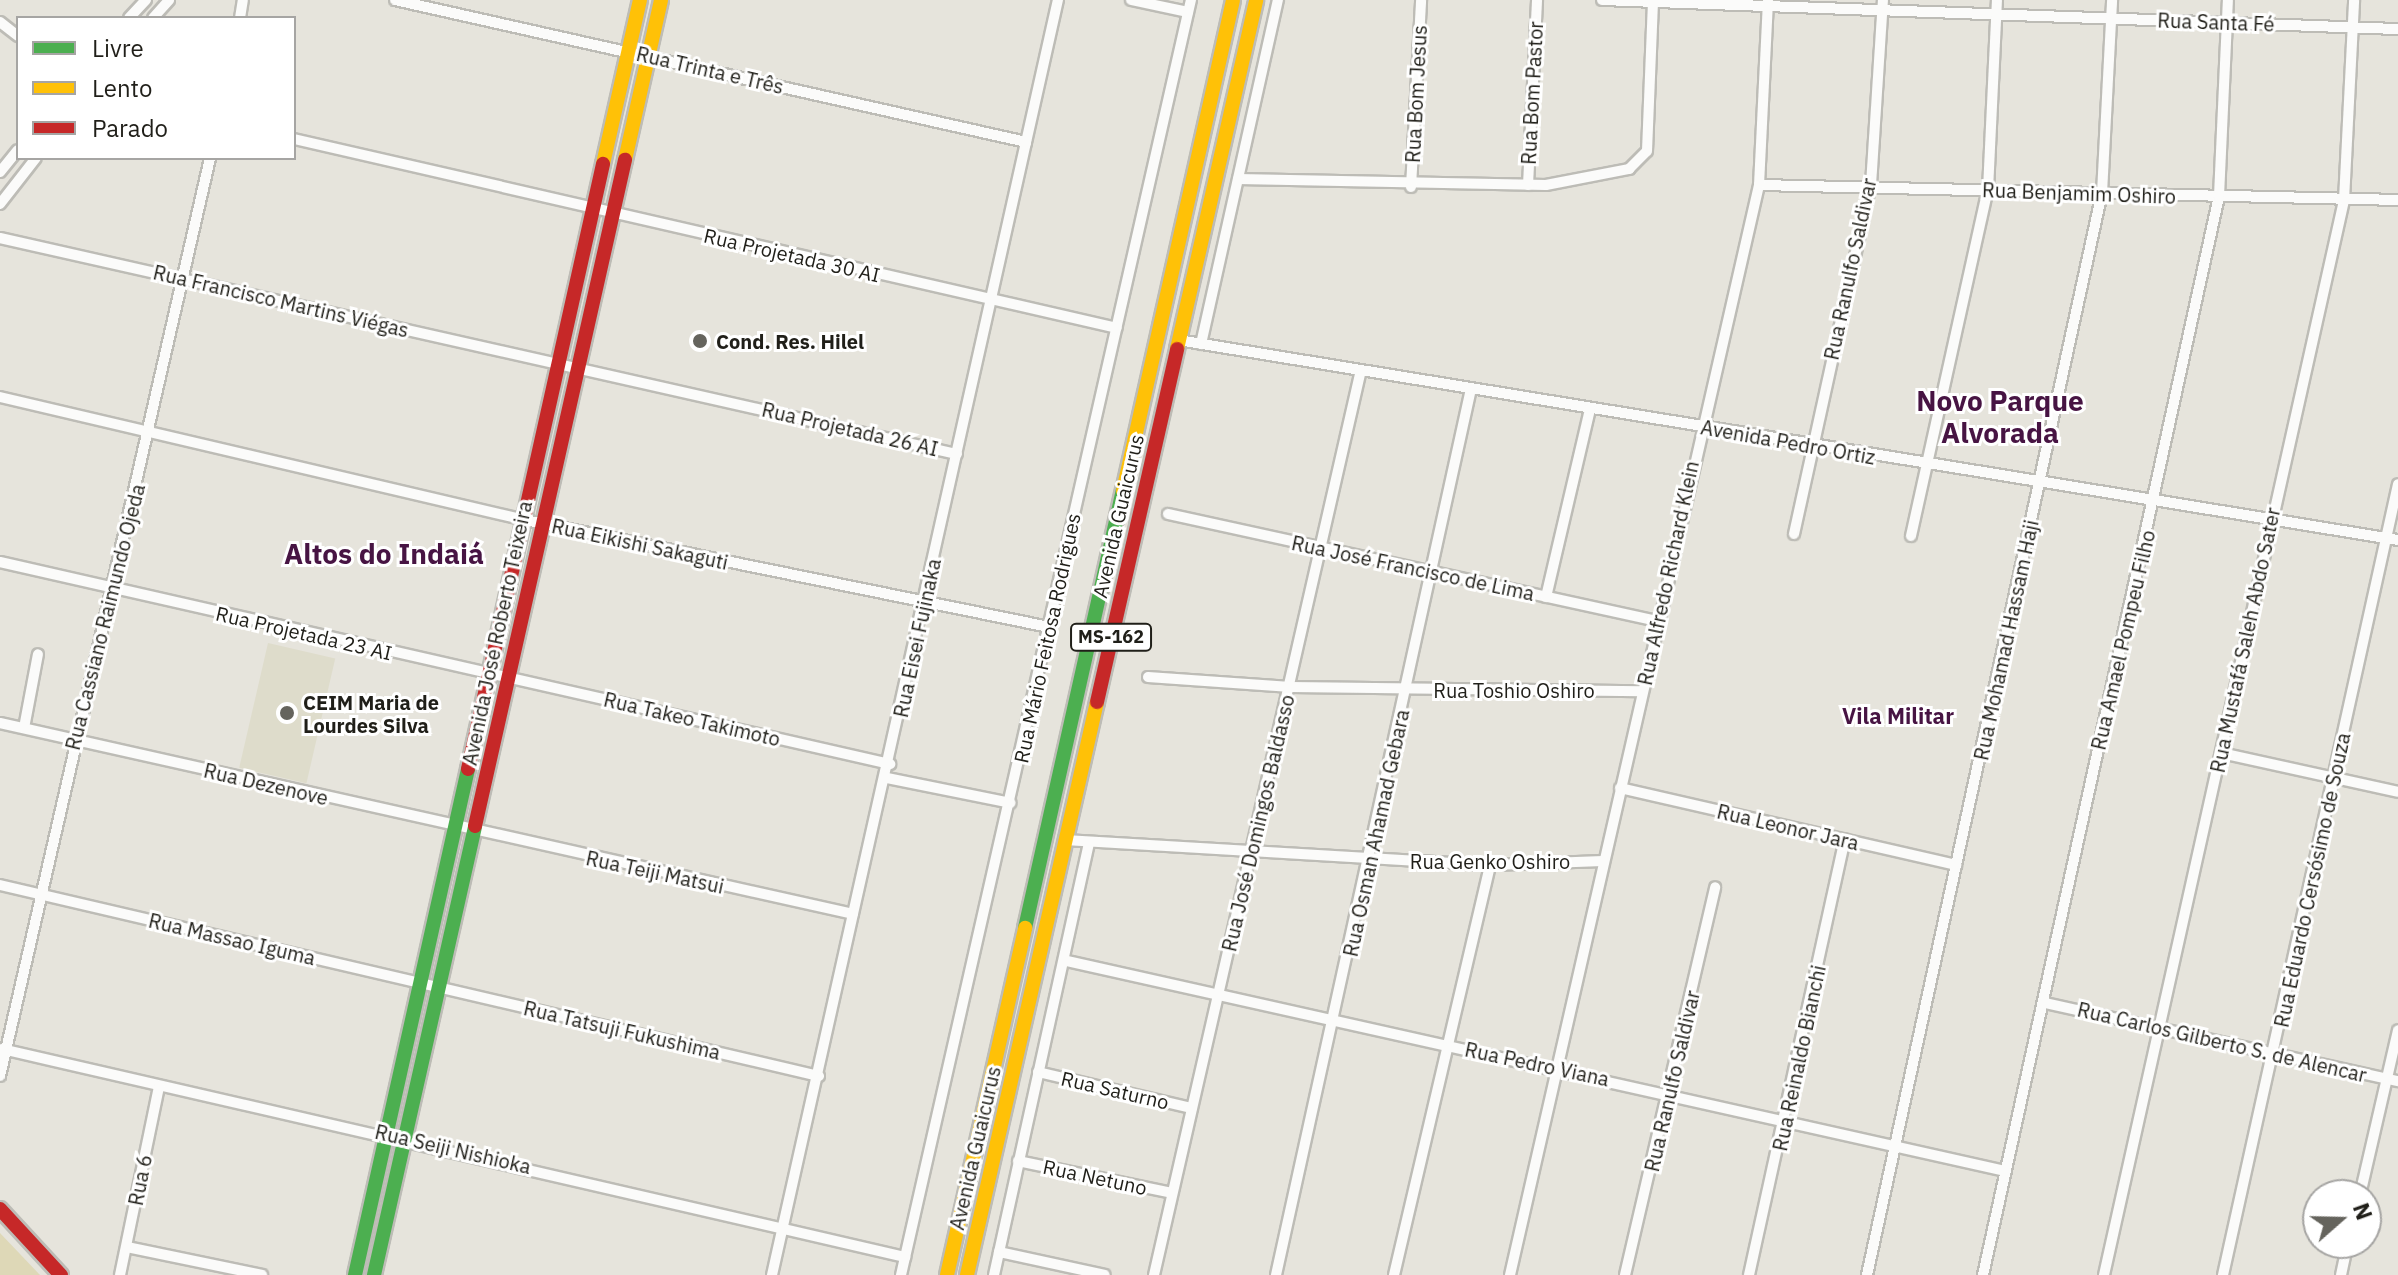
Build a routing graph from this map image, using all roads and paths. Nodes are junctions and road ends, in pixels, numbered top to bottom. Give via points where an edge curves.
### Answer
1 (146, 0) edge
2 (169, 0) edge
3 (395, 0) edge
4 (640, 0) edge
5 (661, 0) edge
6 (1058, 0) edge
7 (1131, 0) edge
8 (1191, 0) edge
9 (1233, 0) edge
10 (1256, 0) edge
11 (1278, 0) edge
12 (1421, 0) edge
13 (1537, 0) edge
14 (1602, 0) edge
15 (2112, 0) edge
16 (2228, 0) edge
17 (2354, 0) edge
18 (1653, 1) edge
19 (1768, 3) edge
20 (1883, 4) edge
21 (1997, 6) edge
22 (1188, 12) junction
23 (131, 16) edge
24 (155, 16) edge
25 (2111, 18) junction
26 (0, 22) edge
27 (2227, 23) junction
28 (2353, 27) junction
29 (2398, 29) edge
30 (16, 34) edge
31 (630, 51) junction
32 (648, 56) junction
33 (296, 139) edge
34 (1026, 142) junction
35 (16, 152) edge
36 (34, 160) edge
37 (210, 160) edge
38 (0, 172) edge
39 (1238, 179) junction
40 (1528, 185) junction
41 (1759, 185) junction
42 (1871, 185) junction
43 (1411, 187) junction
44 (1988, 190) junction
45 (2102, 193) junction
46 (2219, 196) junction
47 (2344, 200) junction
48 (2398, 200) edge
49 (0, 204) edge
50 (596, 207) junction
51 (614, 213) junction
52 (0, 238) edge
53 (182, 278) junction
54 (988, 301) junction
55 (1117, 328) junction
56 (1178, 340) junction
57 (1201, 344) junction
58 (567, 368) junction
59 (1361, 370) junction
60 (1471, 389) junction
61 (0, 397) edge
62 (743, 404) joint
63 (1590, 409) junction
64 (1699, 427) junction
65 (148, 435) junction
66 (1810, 446) junction
67 (957, 454) junction
68 (1926, 465) junction
69 (2040, 484) junction
70 (2398, 484) edge
71 (2158, 502) junction
72 (1168, 514) dead end
73 (525, 520) junction
74 (2271, 522) junction
75 (542, 523) junction
76 (1794, 534) dead end
77 (1911, 536) dead end
78 (2385, 539) junction
79 (2398, 540) edge
80 (1322, 549) junction
81 (0, 562) edge
82 (1432, 573) junction
83 (114, 589) junction
84 (1546, 597) junction
85 (925, 604) junction
86 (1657, 621) junction
87 (1049, 627) junction
88 (38, 654) dead end
89 (493, 676) junction
90 (1148, 677) dead end
91 (509, 678) junction
92 (1291, 687) junction
93 (1407, 689) junction
94 (1642, 691) junction
95 (0, 723) edge
96 (24, 728) junction
97 (74, 740) junction
98 (2221, 753) junction
99 (890, 764) junction
100 (887, 778) junction
101 (2335, 778) junction
102 (1620, 788) junction
103 (2398, 792) edge
104 (1011, 803) junction
105 (458, 828) junction
106 (473, 833) junction
107 (1845, 839) junction
108 (1065, 840) junction
109 (1089, 843) junction
110 (1250, 851) junction
111 (1371, 859) junction
112 (1603, 861) junction
113 (1490, 865) junction
114 (1956, 865) junction
115 (0, 885) edge
116 (1715, 887) dead end
117 (39, 894) junction
118 (853, 914) junction
119 (1067, 961) junction
120 (425, 985) junction
121 (442, 988) junction
122 (1217, 999) junction
123 (2045, 1003) junction
124 (1334, 1018) junction
125 (2159, 1027) junction
126 (2398, 1030) edge
127 (1447, 1044) junction
128 (3, 1049) edge
129 (2274, 1053) junction
130 (1557, 1069) junction
131 (1038, 1072) junction
132 (0, 1076) edge
133 (819, 1076) junction
134 (2393, 1080) edge
135 (159, 1086) junction
136 (1671, 1093) junction
137 (1192, 1108) junction
138 (1787, 1119) junction
139 (387, 1133) junction
140 (404, 1137) junction
141 (1897, 1145) junction
142 (1018, 1161) junction
143 (2006, 1171) junction
144 (2365, 1179) edge
145 (1172, 1193) junction
146 (0, 1209) edge
147 (783, 1226) junction
148 (127, 1247) junction
149 (999, 1252) junction
150 (905, 1257) junction
151 (61, 1275) edge
152 (120, 1275) edge
153 (262, 1275) edge
154 (355, 1275) edge
155 (374, 1275) edge
156 (772, 1275) edge
157 (901, 1275) edge
158 (947, 1275) edge
159 (967, 1275) edge
160 (994, 1275) edge
161 (1105, 1275) edge
162 (1154, 1275) edge
163 (1276, 1275) edge
164 (1394, 1275) edge
165 (1510, 1275) edge
166 (1625, 1275) edge
167 (1749, 1275) edge
168 (1867, 1275) edge
169 (1983, 1275) edge
170 (2104, 1275) edge
171 (2223, 1275) edge

1 - 23 street
2 - 24 street
3 - 31 street, Rua Trinta e Três
4 - 31 street, Avenida José Roberto Teixeira
5 - 32 street, Avenida José Roberto Teixeira
6 - 34 street, Rua Eisei Fujinaka
7 - 22 street
8 - 22 street, Rua Mário Feitosa Rodrigues
9 - 158 street, Avenida Guaicurus / MS-162
10 - 56 street, Avenida Guaicurus / MS-162
11 - 39 street
12 - 43 street, Rua Bom Jesus
13 - 40 street, Rua Bom Pastor
14 - 18 street, Rua Santa Fé
15 - 25 street, Rua Mohamad Hassam Haji
16 - 27 street, Rua Amael Pompeu Filho
17 - 28 street, Rua Mustafá Saleh Abdo Sater
18 - 19 street, Rua Santa Fé
18 - 40 street via 1647,151 1629,169
19 - 20 street, Rua Santa Fé
19 - 41 street, Rua Alfredo Richard Klein
20 - 21 street, Rua Santa Fé
20 - 42 street, Rua Ranulfo Saldivar
21 - 25 street, Rua Santa Fé
21 - 44 street
22 - 55 street, Rua Mário Feitosa Rodrigues
25 - 27 street, Rua Santa Fé
25 - 45 street, Rua Mohamad Hassam Haji
26 - 30 street
27 - 28 street, Rua Santa Fé
27 - 46 street, Rua Amael Pompeu Filho
28 - 29 street, Rua Santa Fé
28 - 47 street, Rua Mustafá Saleh Abdo Sater
31 - 32 street, Rua Trinta e Três
31 - 50 street, Avenida José Roberto Teixeira
32 - 34 street, Rua Trinta e Três
32 - 51 street, Avenida José Roberto Teixeira
33 - 50 street, Rua Projetada 30 AI
34 - 54 street, Rua Eisei Fujinaka
35 - 38 street
36 - 49 street
37 - 53 street, Rua Cassiano Raimundo Ojeda
39 - 43 street
39 - 57 street
40 - 43 street
41 - 42 street, Rua Benjamim Oshiro
41 - 64 street, Rua Alfredo Richard Klein
42 - 44 street, Rua Benjamim Oshiro
42 - 66 street, Rua Ranulfo Saldivar
44 - 45 street, Rua Benjamim Oshiro
44 - 68 street
45 - 46 street, Rua Benjamim Oshiro
45 - 69 street, Rua Mohamad Hassam Haji
46 - 47 street, Rua Benjamim Oshiro
46 - 71 street, Rua Amael Pompeu Filho
47 - 48 street, Rua Benjamim Oshiro
47 - 74 street, Rua Mustafá Saleh Abdo Sater
50 - 51 street, Rua Projetada 30 AI
50 - 58 street, Avenida José Roberto Teixeira
51 - 54 street, Rua Projetada 30 AI
51 - 58 street, Avenida José Roberto Teixeira
52 - 53 street, Rua Francisco Martins Viégas
53 - 58 street, Rua Francisco Martins Viégas
53 - 65 street, Rua Cassiano Raimundo Ojeda
54 - 55 street, Rua Projetada 30 AI
54 - 67 street, Rua Eisei Fujinaka
55 - 87 street, Rua Mário Feitosa Rodrigues
56 - 57 street, Avenida Pedro Ortiz
56 - 108 street, Avenida Guaicurus / MS-162
57 - 59 street, Avenida Pedro Ortiz
58 - 62 street, Rua Francisco Martins Viégas
58 - 73 street, Avenida José Roberto Teixeira
58 - 75 street, Avenida José Roberto Teixeira
59 - 60 street, Avenida Pedro Ortiz
59 - 80 street, Rua José Domingos Baldasso
60 - 63 street, Avenida Pedro Ortiz
60 - 82 street, Rua Osman Ahamad Gebara
61 - 65 street, Rua Eikishi Sakaguti
62 - 67 street, Rua Projetada 26 AI
63 - 64 street, Avenida Pedro Ortiz
63 - 84 street
64 - 66 street, Avenida Pedro Ortiz
64 - 86 street, Rua Alfredo Richard Klein
65 - 73 street, Rua Eikishi Sakaguti
65 - 83 street, Rua Cassiano Raimundo Ojeda
66 - 68 street, Avenida Pedro Ortiz
66 - 76 street, Rua Ranulfo Saldivar
67 - 85 street, Rua Eisei Fujinaka
68 - 69 street, Avenida Pedro Ortiz
68 - 77 street
69 - 71 street, Avenida Pedro Ortiz
69 - 114 street, Rua Mohamad Hassam Haji
70 - 78 street, Rua Eduardo Cersósimo de Souza
71 - 74 street, Avenida Pedro Ortiz
71 - 123 street, Rua Amael Pompeu Filho
72 - 80 street, Rua José Francisco de Lima
73 - 75 street, Rua Eikishi Sakaguti
73 - 89 street, Avenida José Roberto Teixeira
74 - 78 street, Avenida Pedro Ortiz
74 - 98 street, Rua Mustafá Saleh Abdo Sater
75 - 85 street, Rua Eikishi Sakaguti
75 - 91 street, Avenida José Roberto Teixeira
78 - 79 street, Avenida Pedro Ortiz
78 - 101 street, Rua Eduardo Cersósimo de Souza
80 - 82 street, Rua José Francisco de Lima
80 - 92 street, Rua José Domingos Baldasso
81 - 83 street, Rua Projetada 23 AI
82 - 84 street, Rua José Francisco de Lima
82 - 93 street, Rua Osman Ahamad Gebara
83 - 89 street, Rua Projetada 23 AI
83 - 97 street, Rua Cassiano Raimundo Ojeda
84 - 86 street, Rua José Francisco de Lima
85 - 87 street, Rua Eikishi Sakaguti
85 - 99 street, Rua Eisei Fujinaka
86 - 94 street, Rua Alfredo Richard Klein
87 - 104 street, Rua Mário Feitosa Rodrigues
88 - 96 street
89 - 91 street, Rua Takeo Takimoto
89 - 105 street, Avenida José Roberto Teixeira
90 - 92 street, Rua Toshio Oshiro
91 - 99 street, Rua Takeo Takimoto
91 - 106 street, Avenida José Roberto Teixeira
92 - 93 street, Rua Toshio Oshiro
92 - 110 street, Rua José Domingos Baldasso
93 - 94 street, Rua Toshio Oshiro
93 - 111 street, Rua Osman Ahamad Gebara
94 - 102 street, Rua Alfredo Richard Klein
95 - 96 street, Rua Dezenove
96 - 97 street, Rua Dezenove
97 - 105 street, Rua Dezenove
97 - 117 street, Rua Cassiano Raimundo Ojeda
98 - 101 street
98 - 125 street, Rua Mustafá Saleh Abdo Sater
99 - 100 street, Rua Eisei Fujinaka
100 - 104 street
100 - 118 street, Rua Eisei Fujinaka
101 - 103 street
101 - 129 street, Rua Eduardo Cersósimo de Souza
102 - 107 street, Rua Leonor Jara
102 - 112 street, Rua Alfredo Richard Klein
104 - 150 street, Rua Mário Feitosa Rodrigues
105 - 106 street, Rua Teiji Matsui
105 - 120 street, Avenida José Roberto Teixeira
106 - 118 street, Rua Teiji Matsui
106 - 121 street, Avenida José Roberto Teixeira
107 - 114 street, Rua Leonor Jara
107 - 138 street, Rua Reinaldo Bianchi
108 - 109 street, Rua Genko Oshiro
108 - 159 street, Avenida Guaicurus / MS-162
109 - 110 street, Rua Genko Oshiro
109 - 119 street
110 - 111 street, Rua Genko Oshiro
110 - 122 street, Rua José Domingos Baldasso
111 - 113 street, Rua Genko Oshiro
111 - 124 street, Rua Osman Ahamad Gebara
112 - 113 street, Rua Genko Oshiro
112 - 130 street, Rua Alfredo Richard Klein
113 - 127 street
114 - 141 street, Rua Mohamad Hassam Haji
115 - 117 street, Rua Massao Iguma
116 - 136 street, Rua Ranulfo Saldivar
117 - 120 street, Rua Massao Iguma
117 - 128 street, Rua Cassiano Raimundo Ojeda
118 - 133 street, Rua Eisei Fujinaka
119 - 122 street, Rua Pedro Viana
119 - 131 street
120 - 121 street, Rua Tatsuji Fukushima
120 - 139 street, Avenida José Roberto Teixeira
121 - 133 street, Rua Tatsuji Fukushima
121 - 140 street, Avenida José Roberto Teixeira
122 - 124 street, Rua Pedro Viana
122 - 137 street, Rua José Domingos Baldasso
123 - 125 street, Rua Carlos Gilberto S. de Alencar
123 - 143 street, Rua Amael Pompeu Filho
124 - 127 street, Rua Pedro Viana
124 - 163 street, Rua Osman Ahamad Gebara
125 - 129 street, Rua Carlos Gilberto S. de Alencar
125 - 170 street, Rua Mustafá Saleh Abdo Sater
126 - 134 street
127 - 130 street, Rua Pedro Viana
127 - 164 street
128 - 132 street, Rua Cassiano Raimundo Ojeda
128 - 135 street, Rua Seiji Nishioka
129 - 134 street, Rua Carlos Gilberto S. de Alencar
129 - 171 street, Rua Eduardo Cersósimo de Souza
130 - 136 street, Rua Pedro Viana
130 - 165 street
131 - 137 street, Rua Saturno
131 - 142 street
133 - 147 street, Rua Eisei Fujinaka
134 - 144 street
135 - 139 street, Rua Seiji Nishioka
135 - 148 street, Rua 6
136 - 138 street, Rua Pedro Viana
136 - 166 street, Rua Ranulfo Saldivar
137 - 145 street, Rua José Domingos Baldasso
138 - 141 street, Rua Pedro Viana
138 - 167 street, Rua Reinaldo Bianchi
139 - 140 street, Rua Seiji Nishioka
139 - 154 street, Avenida José Roberto Teixeira
140 - 147 street, Rua Seiji Nishioka
140 - 155 street, Avenida José Roberto Teixeira
141 - 143 street, Rua Pedro Viana
141 - 168 street, Rua Mohamad Hassam Haji
142 - 145 street, Rua Netuno
142 - 149 street
143 - 169 street, Rua Amael Pompeu Filho
145 - 162 street, Rua José Domingos Baldasso
146 - 151 street
147 - 150 street, Rua Seiji Nishioka
147 - 156 street, Rua Eisei Fujinaka
148 - 152 street, Rua 6
148 - 153 street
149 - 160 street
149 - 161 street
150 - 157 street, Rua Mário Feitosa Rodrigues

